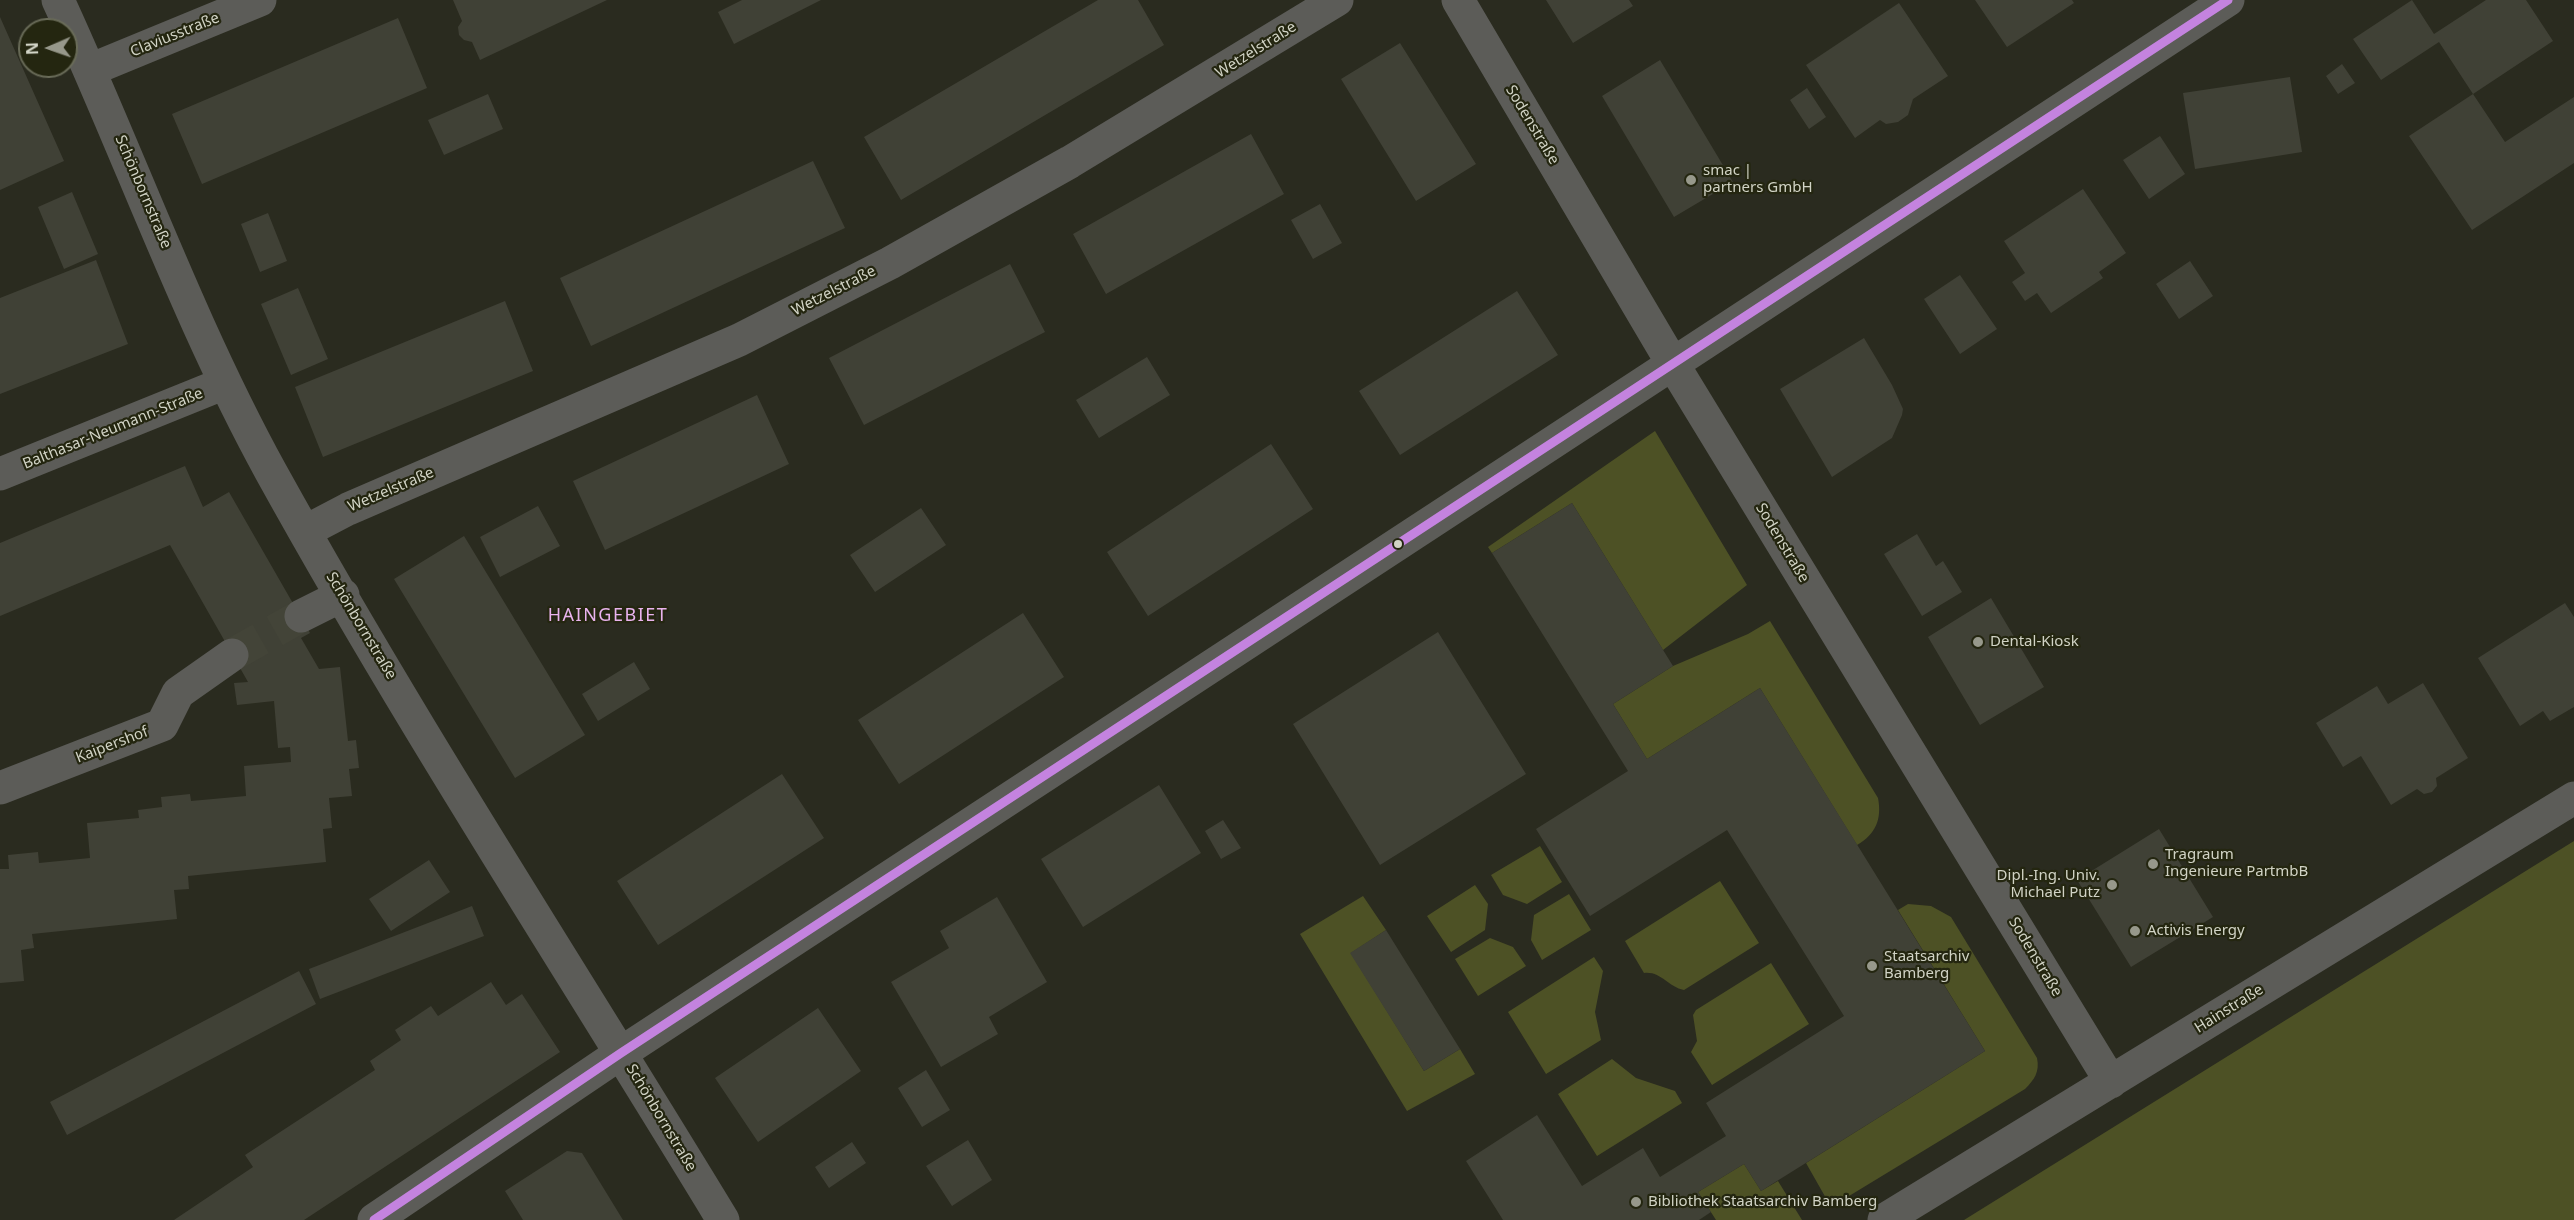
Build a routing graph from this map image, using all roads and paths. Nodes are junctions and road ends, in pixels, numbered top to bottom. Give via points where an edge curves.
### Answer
1 (58, 0) edge
2 (260, 0) edge
3 (1336, 0) edge
4 (1458, 0) edge
5 (2228, 0) edge
6 (90, 70) junction
7 (1674, 366) junction
8 (225, 383) junction
9 (0, 474) edge
10 (306, 531) junction
11 (342, 595) junction
12 (301, 616) tunnel mouth
13 (232, 655) tunnel mouth
14 (0, 788) edge
15 (2574, 798) edge
16 (621, 1053) junction
17 (2111, 1082) junction
18 (375, 1220) edge
19 (723, 1220) edge
20 (1884, 1220) edge

1 - 6 street, Schönbornstraße
2 - 6 street, Claviusstraße
3 - 10 street, Wetzelstraße via 1070,162 890,263 739,340 348,509
4 - 7 street, Sodenstraße
5 - 7 street
6 - 8 street, Schönbornstraße
7 - 16 street via 1460,501
7 - 17 street, Sodenstraße
8 - 9 street, Balthasar-Neumann-Straße
8 - 10 street, Schönbornstraße
10 - 11 street, Schönbornstraße
11 - 12 street
11 - 16 street, Schönbornstraße
13 - 14 street, Kaipershof via 178,693 162,725
15 - 17 street, Hainstraße
16 - 18 street
16 - 19 street, Schönbornstraße
17 - 20 street, Hainstraße

